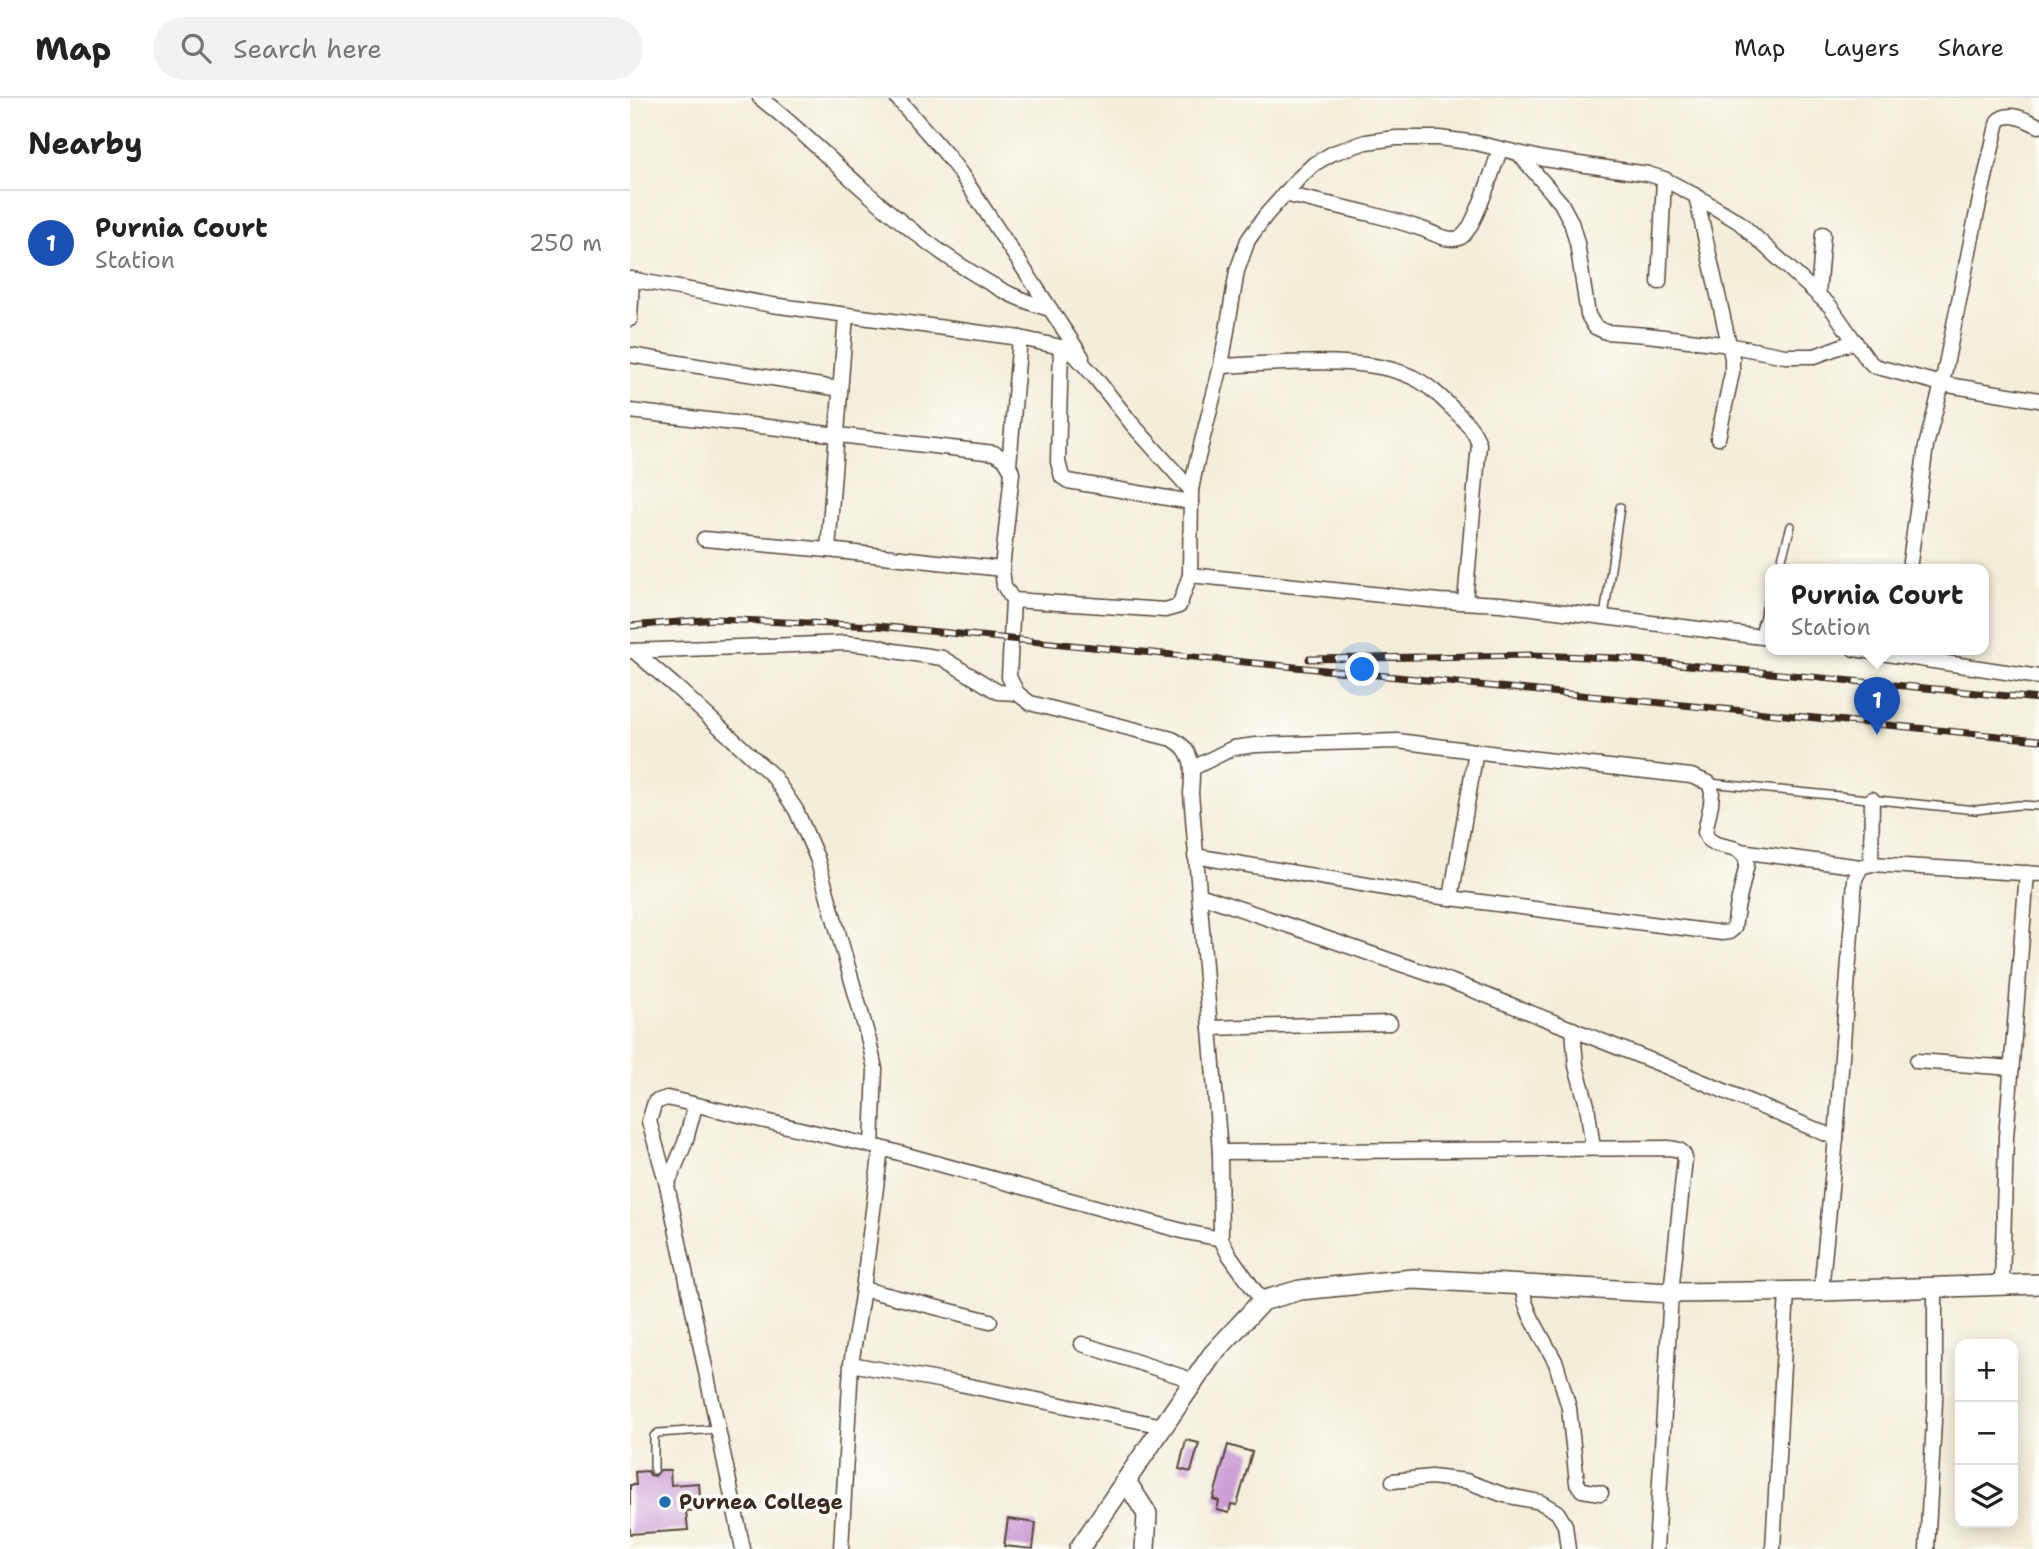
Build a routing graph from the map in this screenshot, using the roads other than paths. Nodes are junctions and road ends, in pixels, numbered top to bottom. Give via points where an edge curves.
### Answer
1 (760, 98) edge
2 (897, 98) edge
3 (2039, 126) edge
4 (1500, 150) junction
5 (1519, 154) junction
6 (1664, 179) junction
7 (1284, 194) junction
8 (1696, 196) junction
9 (1823, 234) dead end
10 (631, 279) edge
11 (1658, 282) dead end
12 (1818, 294) junction
13 (1050, 309) junction
14 (846, 315) junction
15 (630, 319) edge
16 (1020, 338) junction
17 (1855, 341) junction
18 (1061, 346) junction
19 (1730, 346) junction
20 (630, 355) edge
21 (1221, 366) junction
22 (1094, 376) junction
23 (1942, 384) junction
24 (840, 388) junction
25 (2039, 400) edge
26 (630, 411) edge
27 (836, 436) junction
28 (1718, 438) dead end
29 (1010, 465) junction
30 (1191, 496) junction
31 (1620, 507) dead end
32 (1791, 526) dead end
33 (704, 539) dead end
34 (828, 550) junction
35 (1780, 564) edge
36 (1910, 564) edge
37 (1002, 569) junction
38 (1190, 575) junction
39 (1013, 600) junction
40 (1465, 602) junction
41 (1604, 617) junction
42 (1764, 638) edge
43 (632, 651) edge
44 (1915, 655) edge
45 (2039, 677) edge
46 (1017, 693) junction
47 (1476, 751) junction
48 (1193, 768) junction
49 (1709, 783) junction
50 (1872, 799) junction
51 (2039, 806) edge
52 (1740, 851) junction
53 (1195, 856) junction
54 (1866, 865) junction
55 (2033, 874) edge
56 (1200, 895) junction
57 (1451, 898) junction
58 (1390, 1023) dead end
59 (1210, 1028) junction
60 (1573, 1029) junction
61 (1917, 1062) dead end
62 (2012, 1068) junction
63 (695, 1106) junction
64 (1836, 1138) junction
65 (876, 1147) junction
66 (1592, 1148) junction
67 (1220, 1152) junction
68 (667, 1185) junction
69 (1221, 1239) junction
70 (1522, 1284) junction
71 (2039, 1284) edge
72 (2002, 1285) junction
73 (1935, 1287) junction
74 (863, 1289) junction
75 (1787, 1291) junction
76 (1821, 1291) junction
77 (1671, 1293) junction
78 (1262, 1301) junction
79 (990, 1321) dead end
80 (1082, 1344) dead end
81 (850, 1364) junction
82 (1195, 1381) junction
83 (1163, 1426) junction
84 (718, 1429) junction
85 (654, 1470) dead end
86 (1126, 1481) junction
87 (1392, 1481) dead end
88 (1601, 1493) dead end
89 (743, 1549) edge
90 (841, 1549) edge
91 (1079, 1549) edge
92 (1145, 1549) edge
93 (1568, 1549) edge
94 (1656, 1549) edge
95 (1773, 1549) edge
96 (1927, 1549) edge

1 - 13 street via 938,252 1002,291
2 - 13 street via 961,174
3 - 23 street via 2013,115 1998,121
4 - 5 street
4 - 7 street via 1439,138 1366,142 1314,164
4 - 7 street via 1476,213 1461,237 1439,236
5 - 6 street
5 - 19 street via 1561,203 1571,222 1588,315 1595,327
6 - 8 street
6 - 11 street
7 - 21 street via 1248,240 1237,271
8 - 12 street via 1739,222
8 - 19 street
9 - 12 street
10 - 14 street
10 - 15 street
12 - 17 street
13 - 22 street
14 - 16 street
14 - 24 street
16 - 18 street
16 - 29 street
17 - 19 street via 1815,355 1771,354
17 - 23 street via 1874,366
18 - 22 street
18 - 30 street via 1058,462 1062,477
19 - 28 street via 1732,373
20 - 24 street
21 - 30 street
21 - 40 street via 1374,366 1413,377 1445,401 1475,432 1479,444
22 - 30 street
23 - 25 street
23 - 36 street via 1926,446
24 - 27 street
26 - 27 street
27 - 29 street via 993,453
27 - 34 street
29 - 37 street
30 - 38 street
31 - 41 lane
32 - 35 lane
33 - 34 street
34 - 37 street
37 - 39 street via 1004,586
38 - 39 street via 1179,606 1165,610
38 - 40 street
39 - 46 street via 1010,677
40 - 41 street
41 - 42 street
43 - 46 street via 845,643 876,646 942,658 998,692
43 - 65 street via 773,776 796,810 817,858 869,1041 875,1069
44 - 45 street
46 - 48 street via 1030,703 1172,738 1183,744
47 - 48 street via 1398,741 1256,745 1233,748
47 - 49 street via 1691,776
47 - 57 street
48 - 53 street
49 - 50 lane
49 - 52 street via 1708,839
50 - 51 lane via 1976,810
50 - 54 street
52 - 54 street
52 - 57 street via 1747,864 1734,928 1729,932
53 - 56 street
53 - 57 street
54 - 55 street
54 - 64 street via 1856,880
55 - 62 street
56 - 59 street
56 - 60 street via 1450,981
58 - 59 street
59 - 67 street
60 - 64 street
60 - 66 street
61 - 62 street
62 - 72 street
63 - 65 street
63 - 68 street
63 - 68 street via 667,1098 655,1102 649,1121
64 - 76 street
65 - 69 street
65 - 74 street
66 - 67 street
66 - 77 street via 1668,1148 1684,1153
67 - 69 street
68 - 84 street
69 - 78 street
70 - 77 street
70 - 78 street via 1413,1279 1300,1290
70 - 88 street via 1531,1317 1556,1363 1569,1408 1577,1483 1582,1490
71 - 72 street
72 - 73 street
73 - 76 street
73 - 96 street via 1935,1402
74 - 79 street
74 - 81 street
75 - 76 street
75 - 77 street
75 - 95 street
77 - 94 street
78 - 82 street via 1212,1355
80 - 82 street
81 - 83 street
81 - 90 street
82 - 83 street
83 - 86 street
84 - 85 lane via 658,1433 653,1441
84 - 89 street
86 - 91 street
86 - 92 street via 1147,1514
87 - 93 street via 1430,1477 1466,1481 1540,1502 1558,1512

